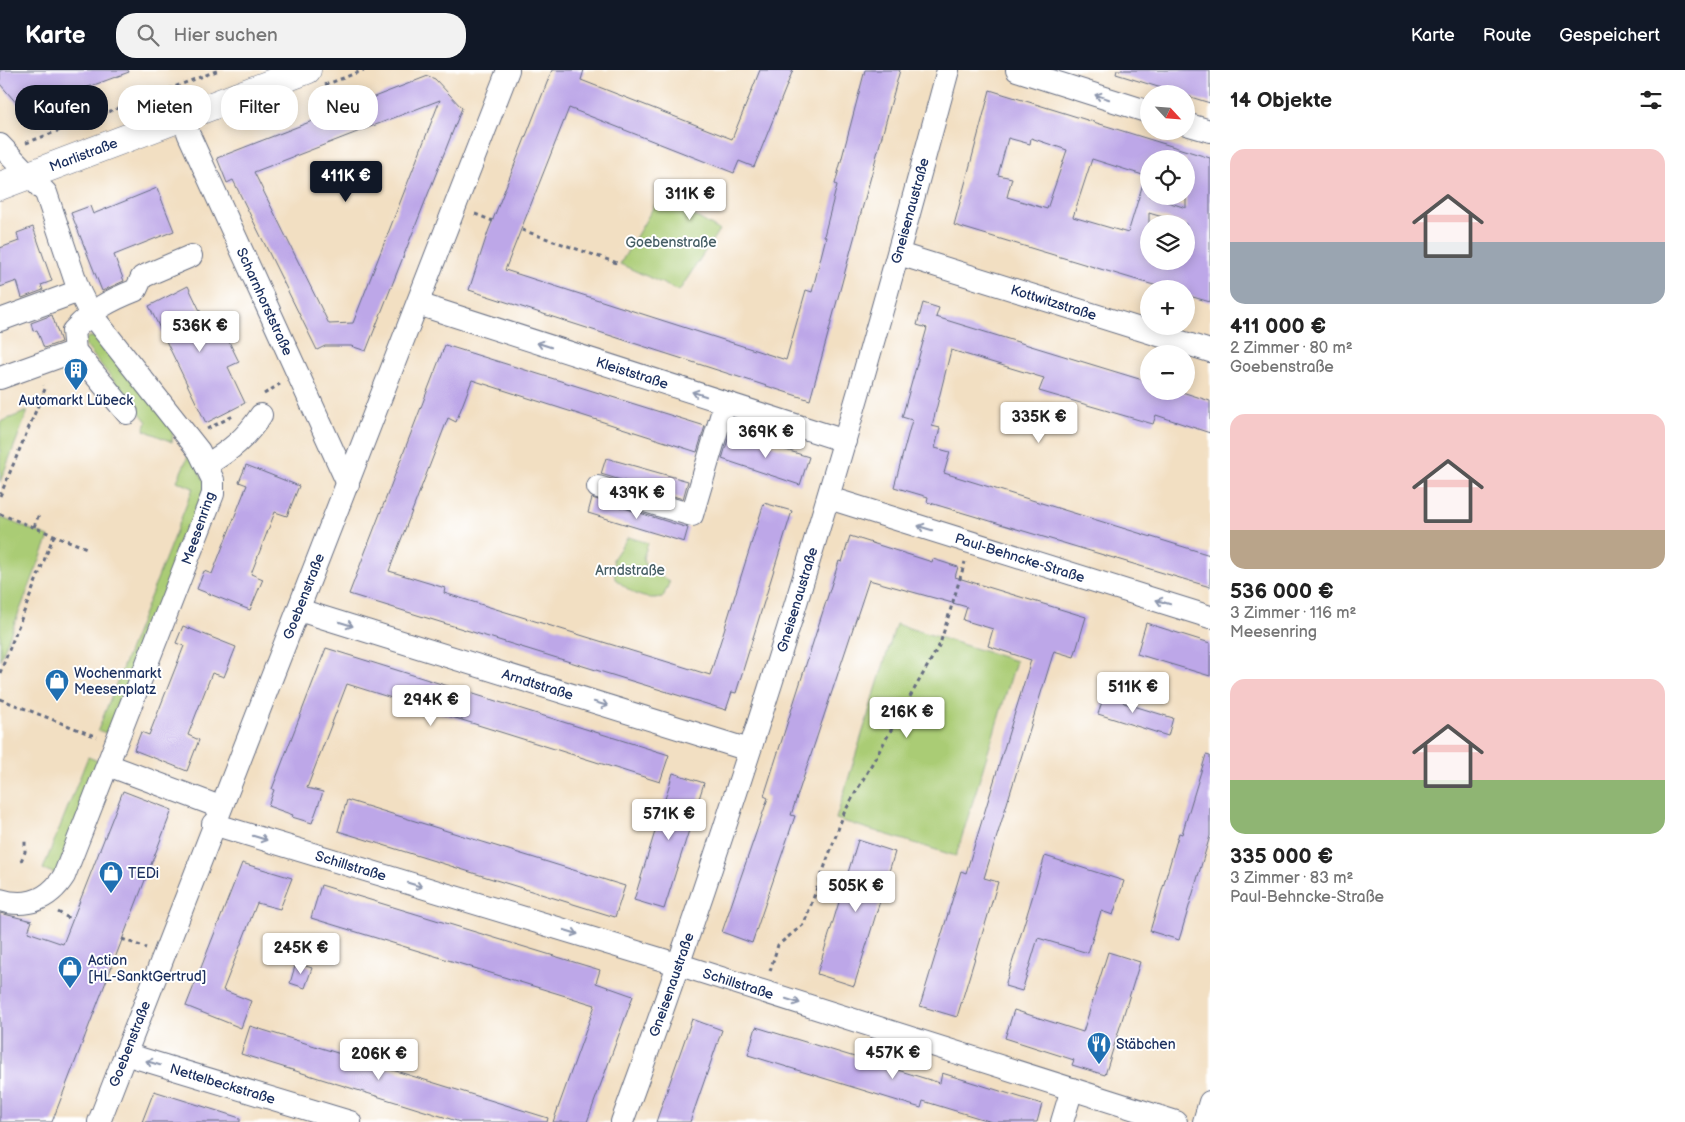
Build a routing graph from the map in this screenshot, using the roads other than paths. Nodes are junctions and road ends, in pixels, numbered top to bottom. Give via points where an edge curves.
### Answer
1 (307, 70) edge
2 (508, 70) edge
3 (948, 70) edge
4 (1017, 70) edge
5 (211, 107) edge
6 (1140, 109) edge
7 (1195, 127) edge
8 (151, 130) edge
9 (187, 130) edge
10 (1210, 131) edge
11 (3, 148) edge
12 (30, 175) junction
13 (0, 186) edge
14 (899, 254) junction
15 (191, 256) dead end
16 (79, 291) junction
17 (418, 304) junction
18 (90, 313) junction
19 (0, 320) edge
20 (76, 351) junction
21 (1210, 351) edge
22 (0, 378) edge
23 (726, 403) junction
24 (127, 413) dead end
25 (261, 415) dead end
26 (845, 441) junction
27 (206, 465) junction
28 (348, 484) junction
29 (598, 487) dead end
30 (829, 498) junction
31 (299, 610) junction
32 (1210, 617) edge
33 (748, 750) junction
34 (108, 765) junction
35 (216, 816) junction
36 (0, 900) edge
37 (680, 965) junction
38 (125, 1054) junction
39 (1072, 1089) junction
40 (1210, 1102) edge
41 (99, 1122) edge
42 (350, 1122) edge
43 (622, 1122) edge
44 (1062, 1122) edge
45 (1176, 1122) edge
46 (1204, 1122) edge

1 - 5 main road, Marlistraße
2 - 17 street, Goebenstraße
3 - 14 street, Gneisenaustraße
6 -> 4 street
7 - 10 street
8 - 12 main road, Marlistraße
9 - 28 street, Scharnhorststraße
11 - 12 street, Meesenring
12 - 13 main road, Marlistraße
12 - 16 street, Meesenring via 46,193
14 - 21 street, Kottwitzstraße
14 - 26 street, Gneisenaustraße
15 - 18 street via 142,276 136,290 106,302
16 - 18 street, Meesenring
16 - 19 street
23 -> 17 street, Kleiststraße
17 - 28 street, Goebenstraße
18 - 20 street via 73,331
18 - 27 street, Meesenring via 189,437
20 - 22 street
20 - 24 street
23 - 26 street, Kleiststraße
23 - 29 street via 692,515
25 - 27 street via 248,434 230,451
26 - 30 street, Gneisenaustraße
27 - 34 street, Meesenring via 213,480 213,494
28 - 31 street, Goebenstraße
32 -> 30 street, Paul-Behncke-Straße
30 - 33 street, Gneisenaustraße
31 -> 33 street, Arndtstraße
31 - 35 street, Goebenstraße
33 - 37 street, Gneisenaustraße
34 - 35 street
34 - 36 street, Meesenring via 60,884 45,897 28,903
35 -> 37 street, Schillstraße
35 - 38 street, Goebenstraße
37 -> 39 street, Schillstraße
37 - 43 street, Gneisenaustraße
38 - 41 street, Goebenstraße
42 -> 38 street, Nettelbeckstraße
39 - 44 street
39 - 45 street, Schillstraße
40 - 46 street

